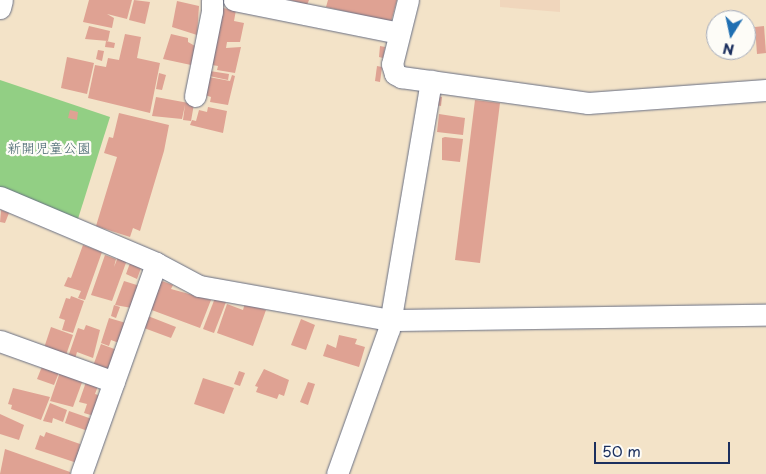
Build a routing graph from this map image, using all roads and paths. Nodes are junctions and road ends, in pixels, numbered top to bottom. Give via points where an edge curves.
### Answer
1 (2, 0) edge
2 (212, 0) edge
3 (234, 0) edge
4 (408, 0) edge
5 (0, 8) edge
6 (399, 33) junction
7 (431, 81) junction
8 (766, 90) edge
9 (195, 96) dead end
10 (0, 198) edge
11 (156, 263) junction
12 (766, 315) edge
13 (390, 320) junction
14 (0, 340) edge
15 (114, 382) junction
16 (81, 474) edge
17 (337, 474) edge

1 - 5 street
2 - 9 street
3 - 6 street
4 - 6 street
6 - 7 street via 392,64 395,74
7 - 8 street via 588,103
7 - 13 street
10 - 11 street
11 - 13 street via 199,286
11 - 15 street
12 - 13 street
13 - 17 street
14 - 15 street
15 - 16 street

